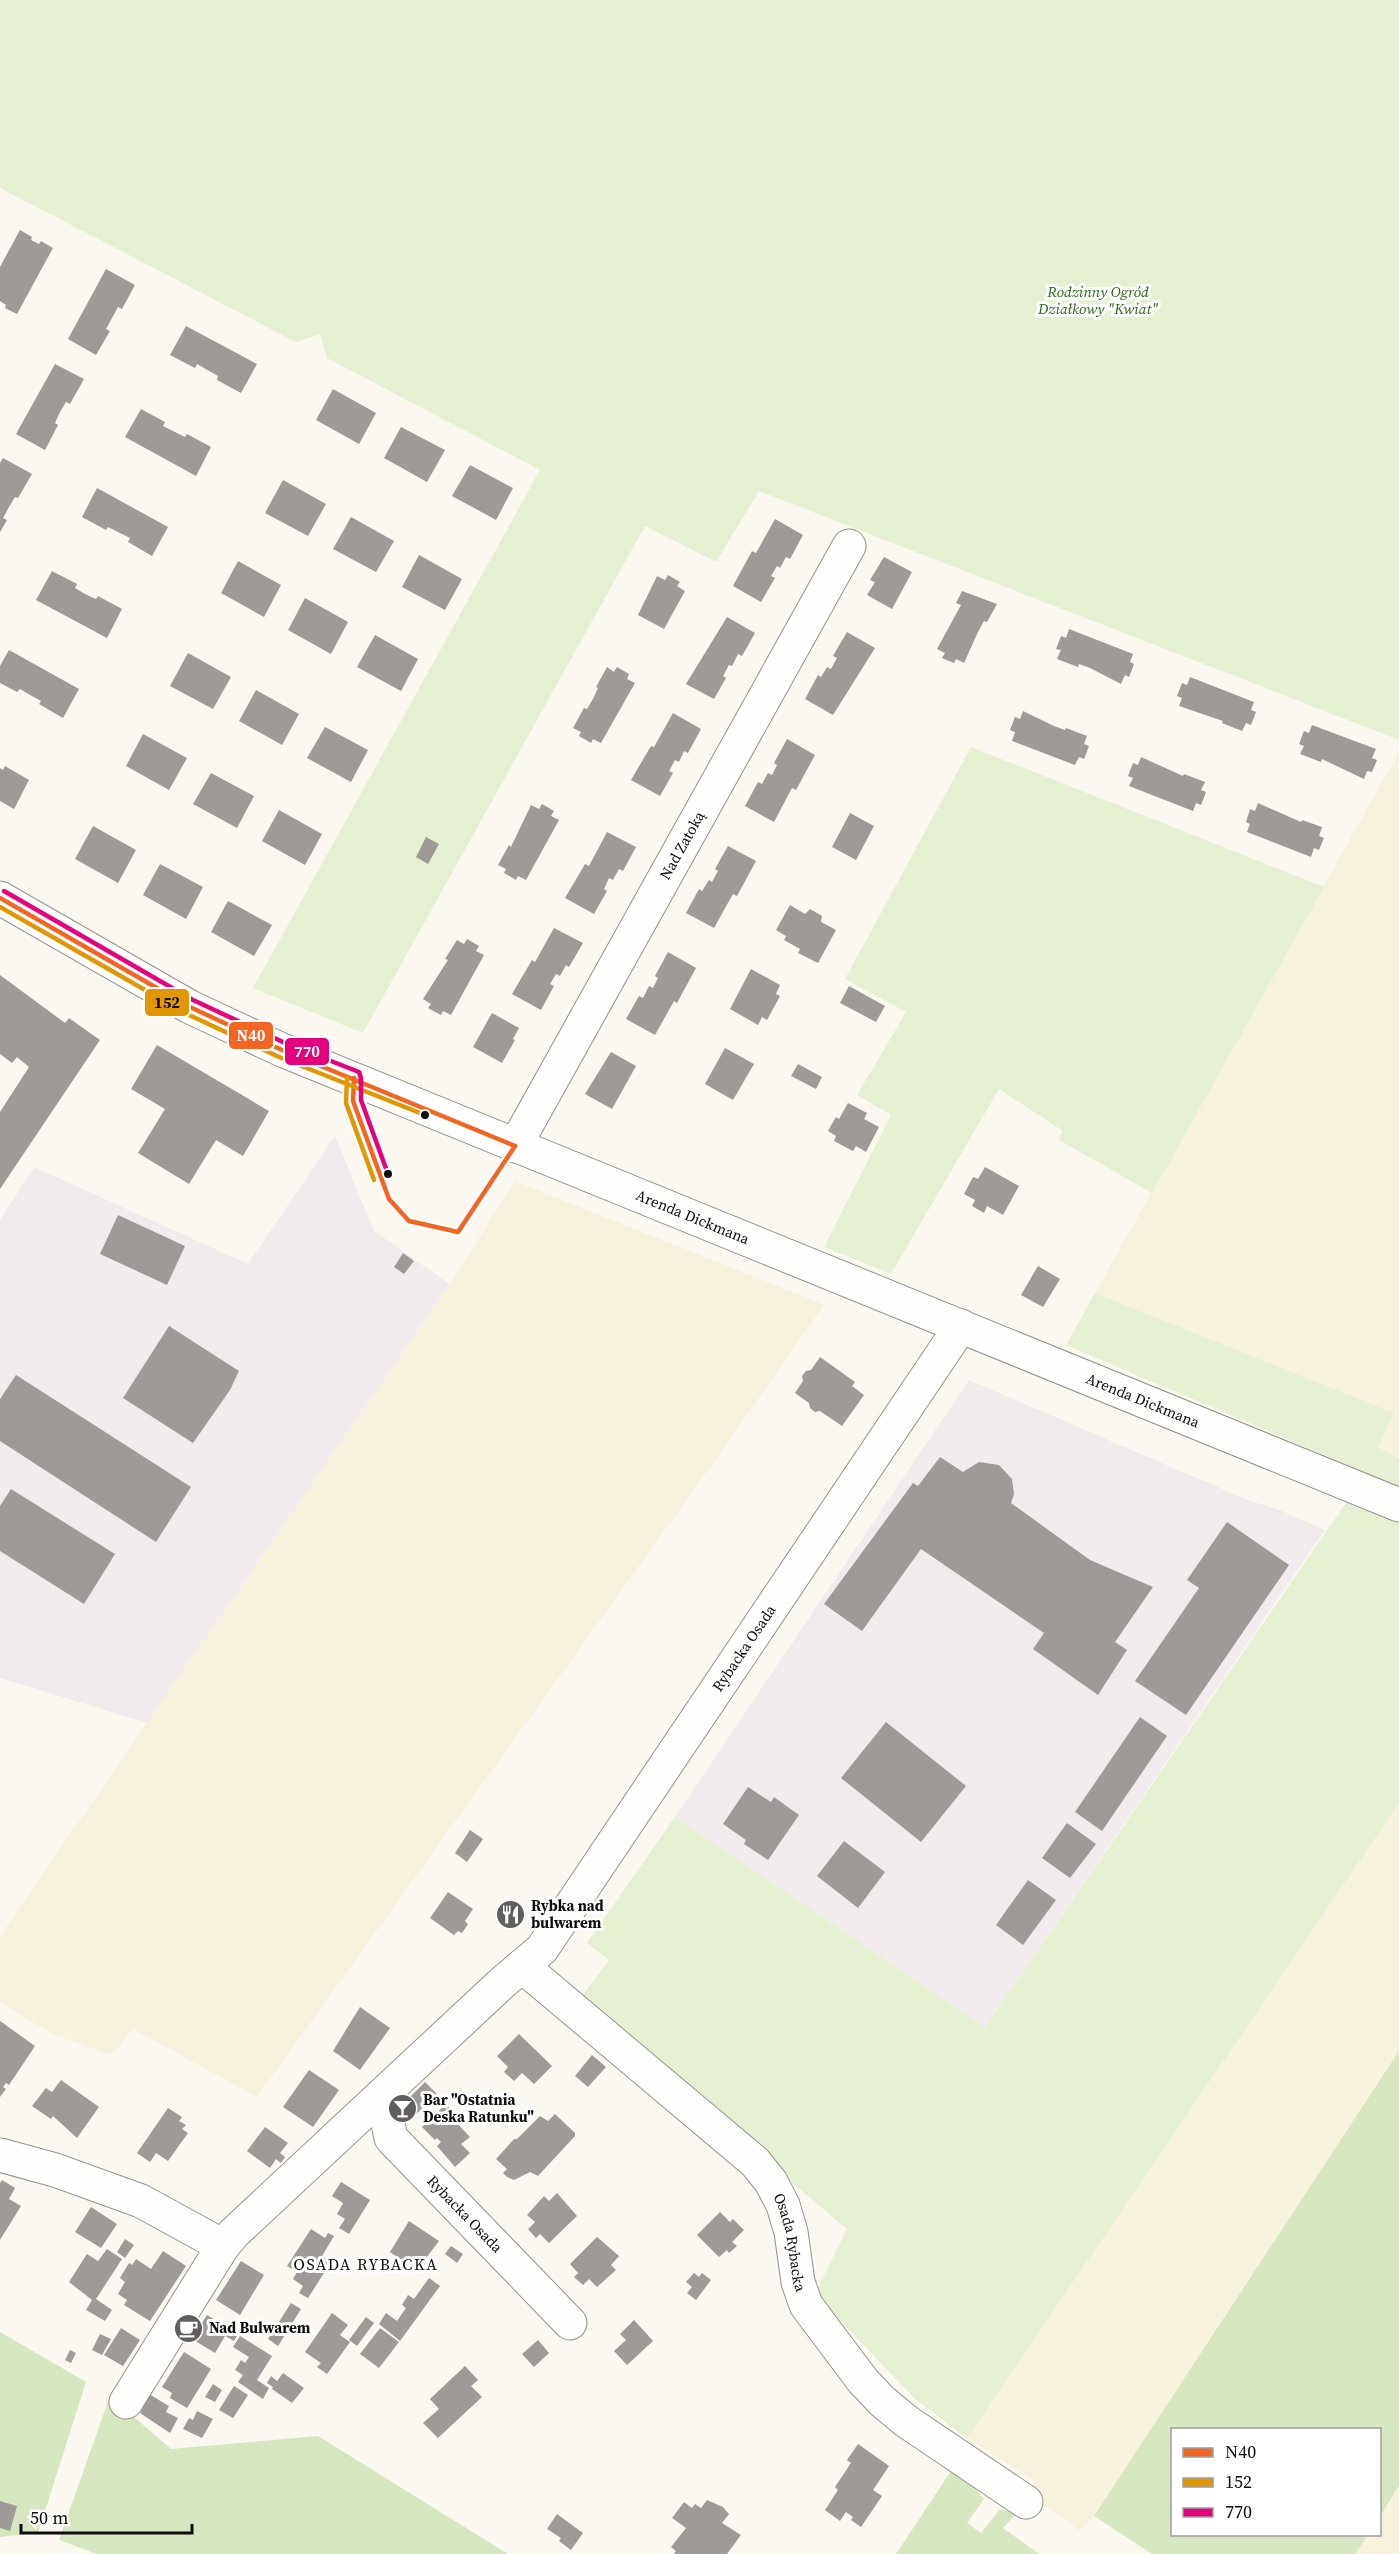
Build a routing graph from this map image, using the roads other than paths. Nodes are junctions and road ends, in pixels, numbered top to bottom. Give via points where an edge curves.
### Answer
1 (849, 546) dead end
2 (0, 898) edge
3 (515, 1146) junction
4 (961, 1326) junction
5 (1399, 1505) edge
6 (533, 1977) junction
7 (382, 2095) junction
8 (0, 2155) edge
9 (223, 2246) junction
10 (570, 2323) dead end
11 (126, 2402) dead end
12 (1026, 2502) dead end

1 - 3 street, Nad Zatoką
2 - 3 street, Arenda Dickmana via 190,1007 282,1050
3 - 4 street, Arenda Dickmana
4 - 5 street, Arenda Dickmana
4 - 6 street, Rybacka Osada via 542,1949
6 - 7 street, Rybacka Osada via 502,1983
6 - 12 street, Osada Rybacka via 760,2169 783,2205 806,2305 862,2381 906,2421
7 - 9 street, Rybacka Osada
7 - 10 street, Rybacka Osada via 391,2138
8 - 9 street via 141,2201
9 - 11 street, Rybacka Osada

